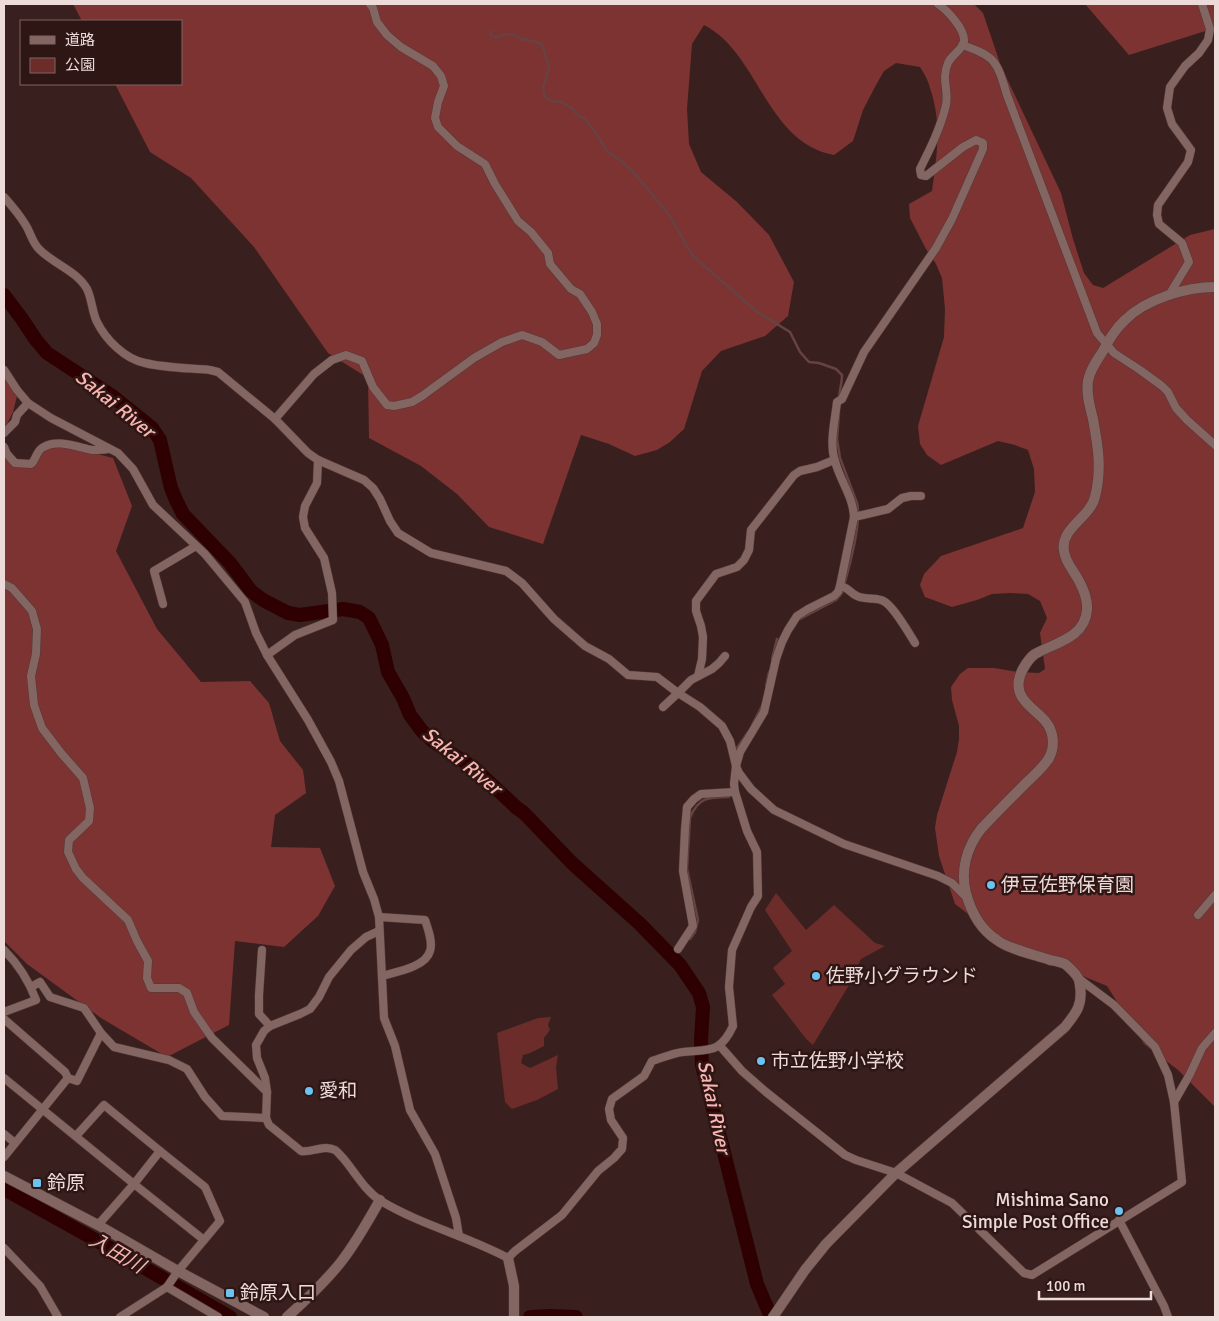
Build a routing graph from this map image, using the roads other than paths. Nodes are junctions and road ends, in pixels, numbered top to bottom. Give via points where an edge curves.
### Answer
1 (370, 4) edge
2 (938, 4) edge
3 (1202, 4) edge
4 (962, 45) junction
5 (4, 197) edge
6 (1215, 287) edge
7 (1169, 295) junction
8 (1106, 345) junction
9 (4, 370) edge
10 (28, 403) junction
11 (275, 419) junction
12 (4, 433) edge
13 (1215, 445) edge
14 (4, 447) edge
15 (110, 449) junction
16 (318, 460) junction
17 (834, 460) junction
18 (921, 496) dead end
19 (857, 516) junction
20 (196, 546) junction
21 (4, 584) edge
22 (843, 586) junction
23 (163, 604) dead end
24 (915, 643) dead end
25 (267, 655) junction
26 (724, 656) dead end
27 (698, 676) junction
28 (678, 694) junction
29 (663, 708) dead end
30 (736, 766) junction
31 (735, 792) junction
32 (1215, 895) edge
33 (968, 900) junction
34 (1198, 915) dead end
35 (379, 917) junction
36 (379, 930) junction
37 (678, 949) dead end
38 (4, 950) edge
39 (262, 950) dead end
40 (382, 976) junction
41 (1078, 978) junction
42 (31, 987) junction
43 (4, 1012) edge
44 (4, 1019) edge
45 (270, 1026) junction
46 (100, 1033) junction
47 (1215, 1033) edge
48 (717, 1048) junction
49 (4, 1078) edge
50 (68, 1078) junction
51 (267, 1092) junction
52 (1174, 1102) junction
53 (42, 1110) junction
54 (266, 1118) junction
55 (4, 1134) edge
56 (76, 1136) junction
57 (15, 1143) junction
58 (160, 1151) junction
59 (4, 1157) edge
60 (896, 1173) junction
61 (4, 1176) edge
62 (134, 1184) junction
63 (380, 1200) junction
64 (1119, 1220) junction
65 (98, 1225) junction
66 (459, 1236) junction
67 (204, 1240) junction
68 (4, 1248) edge
69 (508, 1258) junction
70 (176, 1274) junction
71 (168, 1286) junction
72 (514, 1315) edge
73 (58, 1317) edge
74 (120, 1317) edge
75 (218, 1317) edge
76 (264, 1317) edge
77 (287, 1317) edge
78 (773, 1317) edge
79 (1168, 1317) edge

1 - 11 street via 377,22 387,35 433,66 441,76 444,86 435,118 438,127 457,146 485,164 518,221 531,232 548,254 550,264 571,289 580,294 592,312 597,336 586,349 558,355 542,342 522,335 474,358 412,402 394,406 387,404 373,387 362,361 346,355 332,360 314,374
2 - 4 street via 963,34
3 - 7 street via 1210,29 1208,40 1170,87 1167,108 1172,124 1190,150 1188,162 1158,205 1159,224 1182,243 1189,262
4 - 8 street via 992,59 999,70 1096,333
4 - 17 street via 948,62 944,78 946,103 920,169 921,175 926,176 976,140 983,143 983,148 944,234 864,352 840,400 833,441
5 - 11 street via 26,225 32,242 86,288 96,322 109,341 144,363 218,372
6 - 7 street
7 - 8 street via 1125,319
8 - 13 street via 1114,354 1162,386 1176,408
8 - 33 street via 1088,381 1098,450 1095,499 1071,529 1063,549 1083,589 1087,612 1075,634 1033,655 1020,677 1019,687 1025,703 1047,722 1053,746 1040,769 973,838 964,867
9 - 10 street
10 - 12 street
10 - 15 street
11 - 16 street
14 - 15 street via 15,463 31,464 39,450 49,444
15 - 20 street via 133,469 153,505
16 - 25 street via 317,483 305,506 303,518 305,528 324,558 332,593 333,620 295,635
16 - 28 street via 364,480 374,488 398,533 431,553 506,571 586,646 628,675 657,677
17 - 19 street
17 - 27 street via 794,476 751,530 750,550 744,560 737,567 716,574 696,601 702,637
18 - 19 street via 902,498 888,509
19 - 22 street
20 - 23 street via 154,571
20 - 25 street via 245,602
21 - 51 street via 12,588 32,611 37,629 32,676 34,705 42,728 83,778 90,808 88,821 69,840 68,852 76,869 128,920 148,961 147,978 151,988 179,988 187,993 194,1012 212,1038
22 - 24 street via 856,596 887,603
22 - 30 street via 834,596 797,616 788,630 776,659 764,712 740,752
25 - 35 street via 331,762
26 - 27 street via 712,669
27 - 28 street
28 - 29 street
28 - 30 street via 722,726 730,741
30 - 31 street
30 - 33 street via 751,789 774,810 844,844 938,876 952,883
31 - 37 street via 701,794 687,807 683,871 693,926
31 - 48 street via 746,830 757,852 758,896 732,950 729,988 733,1026
32 - 34 street
33 - 41 street via 979,922 998,942 1065,964
35 - 36 street
35 - 40 street via 425,920 431,951 419,965
36 - 40 street
36 - 45 street via 351,950 310,1009
38 - 42 street
39 - 45 street via 259,1014
40 - 66 street via 384,1018 395,1046 410,1110 435,1154
41 - 52 street via 1114,1006 1156,1047 1168,1075
41 - 60 street via 1078,1010 1065,1027
42 - 43 street via 36,1000
42 - 46 street via 40,982 50,998 84,1008
44 - 50 street
45 - 51 street via 256,1045
46 - 50 street via 77,1081
46 - 54 street via 114,1047 169,1060 187,1069 222,1116
47 - 52 street via 1202,1048
48 - 60 street via 845,1155
48 - 69 street via 682,1052 652,1061 644,1076 612,1099 608,1109 623,1138 622,1149 598,1171 562,1214
49 - 53 street
50 - 53 street
51 - 54 street
52 - 64 street via 1182,1182
53 - 56 street
53 - 57 street
54 - 63 street via 269,1125 301,1151 335,1150
55 - 57 street
56 - 58 street via 104,1105
56 - 62 street
57 - 59 street
58 - 62 street
58 - 67 street via 205,1187 220,1220
60 - 64 street via 952,1203 1024,1273 1032,1275
60 - 78 street via 826,1244
61 - 65 street
62 - 65 street
62 - 67 street
63 - 66 street
63 - 77 street via 340,1263
64 - 79 street
65 - 70 street
66 - 69 street
67 - 70 street
68 - 73 street via 40,1286
69 - 72 street via 514,1286
70 - 71 street
70 - 76 street
71 - 74 street
71 - 75 street

